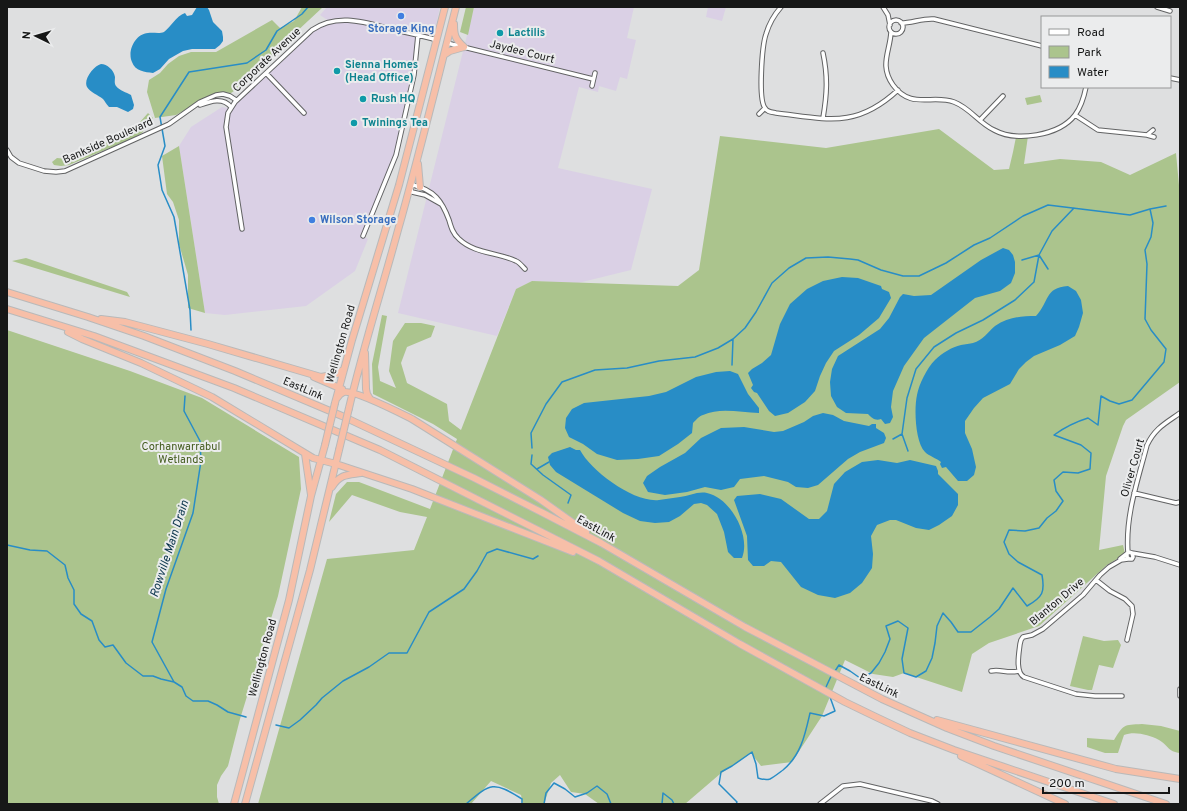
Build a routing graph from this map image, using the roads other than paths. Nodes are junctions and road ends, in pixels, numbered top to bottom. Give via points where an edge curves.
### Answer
1 (445, 7) edge
2 (456, 7) edge
3 (781, 7) edge
4 (883, 7) edge
5 (1157, 7) edge
6 (1170, 11) dead end
7 (454, 14) junction
8 (888, 15) junction
9 (895, 21) junction
10 (901, 23) junction
11 (910, 23) junction
12 (890, 25) junction
13 (902, 29) junction
14 (891, 32) junction
15 (898, 34) junction
16 (418, 35) junction
17 (437, 40) junction
18 (891, 42) junction
19 (447, 43) junction
20 (1041, 46) edge
21 (464, 47) junction
22 (823, 53) dead end
23 (444, 56) junction
24 (266, 73) junction
25 (595, 73) dead end
26 (594, 79) junction
27 (592, 86) dead end
28 (1086, 88) edge
29 (898, 90) junction
30 (1003, 96) dead end
31 (236, 100) junction
32 (231, 107) junction
33 (193, 108) junction
34 (765, 108) junction
35 (304, 113) dead end
36 (759, 114) dead end
37 (1075, 115) junction
38 (823, 118) junction
39 (980, 120) junction
40 (1153, 130) dead end
41 (1146, 135) junction
42 (1154, 137) dead end
43 (7, 150) edge
44 (419, 152) junction
45 (399, 185) junction
46 (420, 187) junction
47 (410, 188) junction
48 (441, 204) junction
49 (242, 229) dead end
50 (363, 236) dead end
51 (525, 269) dead end
52 (7, 292) edge
53 (7, 309) edge
54 (88, 317) junction
55 (55, 325) junction
56 (364, 346) junction
57 (343, 370) junction
58 (307, 373) junction
59 (339, 388) junction
60 (345, 392) junction
61 (353, 392) junction
62 (370, 399) junction
63 (336, 401) junction
64 (350, 406) junction
65 (1180, 413) edge
66 (324, 448) junction
67 (338, 452) junction
68 (305, 454) junction
69 (320, 461) junction
70 (328, 461) junction
71 (336, 464) junction
72 (365, 473) junction
73 (330, 490) junction
74 (1134, 493) junction
75 (311, 496) junction
76 (1180, 502) edge
77 (601, 543) junction
78 (1130, 555) junction
79 (598, 561) junction
80 (1180, 565) edge
81 (1096, 580) junction
82 (1128, 640) dead end
83 (274, 658) junction
84 (285, 661) junction
85 (991, 670) dead end
86 (1019, 671) junction
87 (1180, 689) edge
88 (1122, 696) dead end
89 (1180, 696) edge
90 (913, 713) junction
91 (923, 738) junction
92 (1180, 780) edge
93 (234, 804) edge
94 (245, 804) edge
95 (820, 804) edge
96 (938, 804) edge
97 (1065, 804) edge
98 (1114, 804) edge
99 (1166, 804) edge

1 - 17 highway, Wellington Road
2 - 7 highway, Wellington Road
3 - 34 street via 769,27 763,47 762,99
4 - 8 street
5 - 6 street
7 - 19 highway, Wellington Road
7 - 21 highway via 456,37
8 - 9 street
8 - 12 street
9 - 10 street
9 - 12 street
10 - 11 street
10 - 13 street
11 - 13 street
11 - 20 street via 934,19
12 - 14 street
13 - 15 street
14 - 15 street
14 - 18 street
15 - 18 street
16 - 17 street, Corporate Avenue
16 - 24 street, Corporate Avenue via 357,21 330,21 312,30
16 - 50 street via 414,75 396,155
17 - 19 highway
17 - 45 highway, Wellington Road
18 - 29 street via 886,66 890,79
19 - 21 street, Jaydee Court
19 - 23 highway, Wellington Road
21 - 23 highway via 450,51
21 - 26 street, Jaydee Court
22 - 38 street via 827,88
23 - 44 highway, Wellington Road
24 - 31 street, Corporate Avenue
24 - 35 street
25 - 26 street
26 - 27 street
28 - 37 street
29 - 38 street via 882,104 866,113 843,119
29 - 39 street via 919,100 954,102
30 - 39 street
31 - 32 street, Corporate Avenue
31 - 33 street, Bankside Boulevard via 222,94 216,95
32 - 33 street, Bankside Boulevard via 226,102 216,100
32 - 49 street, Corporate Avenue via 226,127
33 - 43 street, Bankside Boulevard via 169,124 73,168 56,172 19,163
34 - 36 street
34 - 38 street via 772,112
37 - 39 street via 1060,128 1024,137 1000,133
37 - 41 street via 1098,130
40 - 41 street
41 - 42 street
44 - 46 highway
44 - 47 highway, Wellington Road
45 - 47 highway
45 - 57 highway, Wellington Road
46 - 47 street via 413,185
46 - 48 street via 433,193
47 - 48 street via 412,192
47 - 56 highway, Wellington Road
48 - 51 street via 454,233 464,243 475,249 517,261
52 - 54 highway, EastLink
53 - 55 highway
54 - 58 highway via 125,322
54 - 77 highway, EastLink via 235,371 342,416 474,478
55 - 68 highway via 212,397
55 - 79 highway via 94,336 234,388 380,450
56 - 61 highway, Wellington Road
56 - 62 highway via 366,389
57 - 58 highway via 321,377
57 - 59 highway, Wellington Road
58 - 59 highway
59 - 60 highway
59 - 63 highway, Wellington Road
60 - 61 highway
60 - 63 highway via 340,394
60 - 64 highway
61 - 62 highway
61 - 64 highway, Wellington Road
62 - 77 highway via 412,419 541,500
63 - 66 highway, Wellington Road, bridge
64 - 67 highway, Wellington Road, bridge
65 - 74 street, Oliver Court via 1151,436
66 - 69 highway, Wellington Road
66 - 70 highway via 324,456
67 - 70 highway
67 - 71 highway, Wellington Road
68 - 69 highway
68 - 75 highway
69 - 70 highway
69 - 75 highway, Wellington Road
70 - 71 highway
71 - 72 highway
71 - 73 highway, Wellington Road
72 - 73 highway via 341,476
72 - 79 highway
73 - 84 highway, Wellington Road
74 - 76 street
74 - 78 street, Oliver Court via 1127,541
75 - 83 highway, Wellington Road
77 - 90 highway, EastLink via 745,627
78 - 80 street, Blanton Drive via 1155,557
78 - 81 street, Blanton Drive via 1109,567
79 - 91 highway via 845,702
81 - 82 street via 1132,606
81 - 86 street, Blanton Drive via 1083,595 1043,629 1023,637 1020,644
83 - 84 highway
83 - 93 highway, Wellington Road
84 - 94 highway, Wellington Road
85 - 86 street via 1009,673
86 - 88 street via 1021,676 1076,694
87 - 89 street
90 - 92 highway via 1116,769
90 - 99 highway, EastLink via 994,746
91 - 97 highway
91 - 98 highway
95 - 96 street via 843,786 860,784

